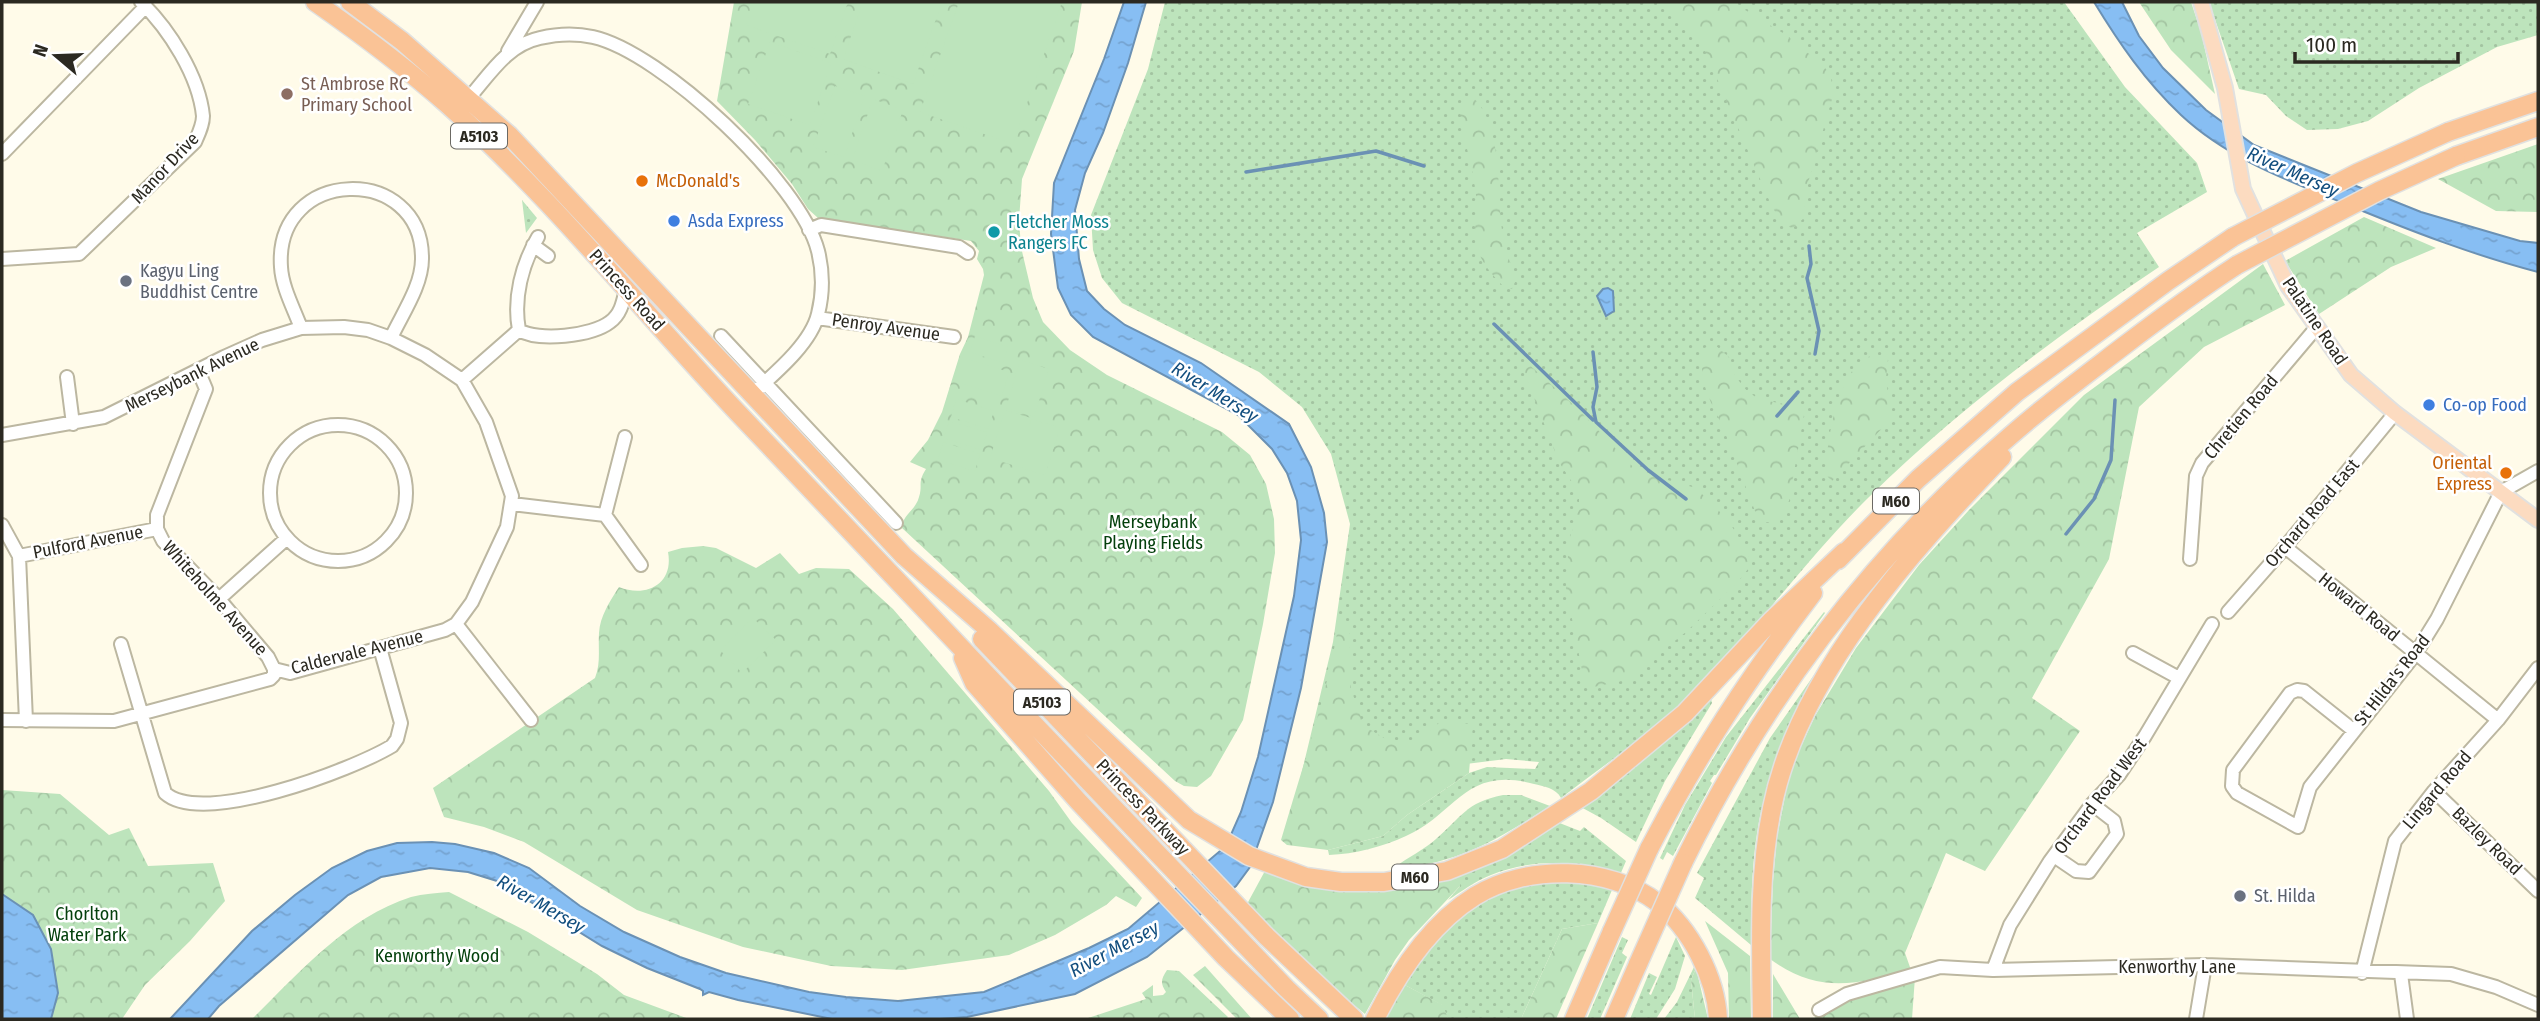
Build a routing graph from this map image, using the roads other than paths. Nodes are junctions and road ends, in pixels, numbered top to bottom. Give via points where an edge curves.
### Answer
1 (315, 2) edge
2 (350, 2) edge
3 (537, 2) edge
4 (2201, 2) edge
5 (144, 4) edge
6 (508, 51) junction
7 (469, 98) junction
8 (2538, 102) edge
9 (2538, 127) edge
10 (2, 154) edge
11 (809, 230) junction
12 (968, 253) dead end
13 (548, 256) dead end
14 (2, 259) edge
15 (626, 289) junction
16 (817, 318) junction
17 (302, 328) junction
18 (2316, 328) junction
19 (519, 330) junction
20 (721, 336) dead end
21 (954, 337) dead end
22 (391, 338) junction
23 (198, 370) junction
24 (67, 377) dead end
25 (462, 380) junction
26 (757, 389) junction
27 (2067, 389) junction
28 (2395, 413) junction
29 (74, 424) junction
30 (2, 435) edge
31 (625, 438) dead end
32 (2538, 471) edge
33 (2501, 492) junction
34 (895, 501) dead end
35 (512, 505) junction
36 (885, 511) junction
37 (605, 515) junction
38 (2538, 520) edge
39 (896, 523) dead end
40 (2, 524) edge
41 (157, 528) junction
42 (287, 538) junction
43 (2286, 547) junction
44 (1844, 552) junction
45 (19, 556) junction
46 (2190, 559) dead end
47 (641, 565) dead end
48 (938, 588) junction
49 (219, 599) junction
50 (918, 601) joint
51 (2228, 612) dead end
52 (456, 624) junction
53 (2212, 624) dead end
54 (121, 644) dead end
55 (958, 645) junction
56 (380, 648) junction
57 (2133, 653) dead end
58 (2416, 653) junction
59 (2538, 667) edge
60 (274, 669) junction
61 (2179, 678) junction
62 (141, 714) junction
63 (2, 720) edge
64 (26, 720) junction
65 (531, 720) dead end
66 (2498, 720) junction
67 (2353, 730) junction
68 (2434, 791) junction
69 (2092, 804) junction
70 (2054, 856) junction
71 (2538, 891) edge
72 (2205, 965) junction
73 (1993, 970) junction
74 (2362, 972) junction
75 (2401, 974) junction
76 (2538, 1005) edge
77 (1717, 1010) edge
78 (1819, 1010) dead end
79 (1376, 1016) edge
80 (1290, 1019) edge
81 (1319, 1019) edge
82 (1354, 1019) edge
83 (1574, 1019) edge
84 (1614, 1019) edge
85 (1762, 1019) edge
86 (2196, 1019) edge
87 (2407, 1019) edge

1 - 15 highway, Princess Road / A5103 via 379,47 448,105 551,206
2 - 7 highway, Princess Road / A5103
3 - 6 street
4 - 18 main road, Palatine Road via 2215,47 2243,189 2288,286
5 - 10 street
5 - 14 street, Manor Drive via 181,51 194,83 203,115 195,142 79,254
6 - 7 street
6 - 11 street via 538,38 577,34 620,47 664,72 747,146
7 - 26 highway, Princess Road / A5103
8 - 44 highway, M60, bridge via 2448,132 2233,237 2017,392
9 - 27 highway, M60, bridge via 2456,156 2379,191 2237,265 2191,294
11 - 12 street via 821,225 872,232 959,247
11 - 16 street via 821,272
13 - 19 street via 536,241 526,259 520,284
15 - 19 street via 620,312 587,333 559,336
15 - 50 highway, Princess Road / A5103
16 - 21 street, Penroy Avenue
16 - 26 street via 802,345
17 - 22 street, Merseybank Avenue via 344,327
17 - 22 street via 281,270 285,232 312,200 332,190 355,189 378,192 398,204 414,223 419,239 422,260 417,283
17 - 23 street, Merseybank Avenue via 262,340
18 - 28 main road, Palatine Road via 2351,375
18 - 46 street, Chretien Road via 2202,463 2196,477
19 - 25 street
20 - 26 street, Princess Road
22 - 25 street, Merseybank Avenue
23 - 29 street, Merseybank Avenue via 104,417
23 - 41 street, Whiteholme Avenue via 206,388 157,514
24 - 29 street
25 - 35 street via 486,422
26 - 36 street, Princess Road
26 - 48 highway, Princess Road / A5103 via 904,556
27 - 84 highway, M60, bridge via 1952,489 1893,551 1785,685 1751,737 1683,863
27 - 85 highway, M60 via 1913,555 1859,625 1793,740 1772,805 1764,866
28 - 33 main road, Palatine Road
28 - 43 street, Orchard Road East
29 - 30 street, Merseybank Avenue
31 - 37 street
32 - 33 street
33 - 38 main road, Palatine Road
33 - 58 street, St Hilda's Road
34 - 36 street
35 - 37 street
35 - 52 street via 507,527
36 - 39 street, Princess Road
37 - 47 street
40 - 45 street
41 - 45 street, Pulford Avenue
41 - 49 street, Whiteholme Avenue via 163,541
42 - 42 street via 277,523 270,487 275,468 295,440 323,426 339,425 362,430 394,454 406,489 404,509 396,529 382,545 344,561 303,552
42 - 49 street
43 - 51 street, Orchard Road East
43 - 58 street, Howard Road
44 - 48 highway, M60 via 1685,713 1591,791 1502,849 1463,866 1384,882 1306,877 1249,856 1203,829
44 - 83 highway, M60, bridge via 1741,690 1691,771 1649,849
45 - 64 street
48 - 82 highway, Princess Parkway / A5103 via 985,643 1267,937
49 - 60 street, Whiteholme Avenue
50 - 55 highway, Princess Parkway / A5103
52 - 56 street, Caldervale Avenue
52 - 65 street
53 - 61 street, Orchard Road West
54 - 62 street
55 - 80 highway via 974,683 1226,958
55 - 81 highway, Princess Parkway / A5103
56 - 60 street, Caldervale Avenue via 290,673
56 - 62 street via 400,715 397,739 356,764 280,792 214,802 176,801 162,786
57 - 61 street
58 - 66 street, Howard Road
58 - 67 street, St Hilda's Road
59 - 66 street, Lingard Road
60 - 62 street, Caldervale Avenue via 270,678
61 - 69 street, Orchard Road West via 2126,766
62 - 64 street, Caldervale Avenue via 98,723
63 - 64 street, Caldervale Avenue
66 - 68 street, Lingard Road
67 - 67 street, St Hilda's Road via 2310,787 2298,827 2232,786 2233,770 2290,692 2304,691
68 - 71 street, Bazley Road
68 - 74 street, Lingard Road via 2395,841
69 - 70 street, Orchard Road West
69 - 70 street via 2113,821 2117,834 2089,872 2077,871
70 - 73 street, Orchard Road West via 2010,925
72 - 73 street, Kenworthy Lane
72 - 74 street, Kenworthy Lane
72 - 86 street
73 - 78 street, Kenworthy Lane via 1940,967 1847,994
74 - 75 street, Kenworthy Lane
75 - 76 street, Kenworthy Lane via 2458,975
75 - 87 street
77 - 79 highway via 1696,950 1658,903 1617,883 1580,874 1551,874 1488,889 1447,918 1423,943

